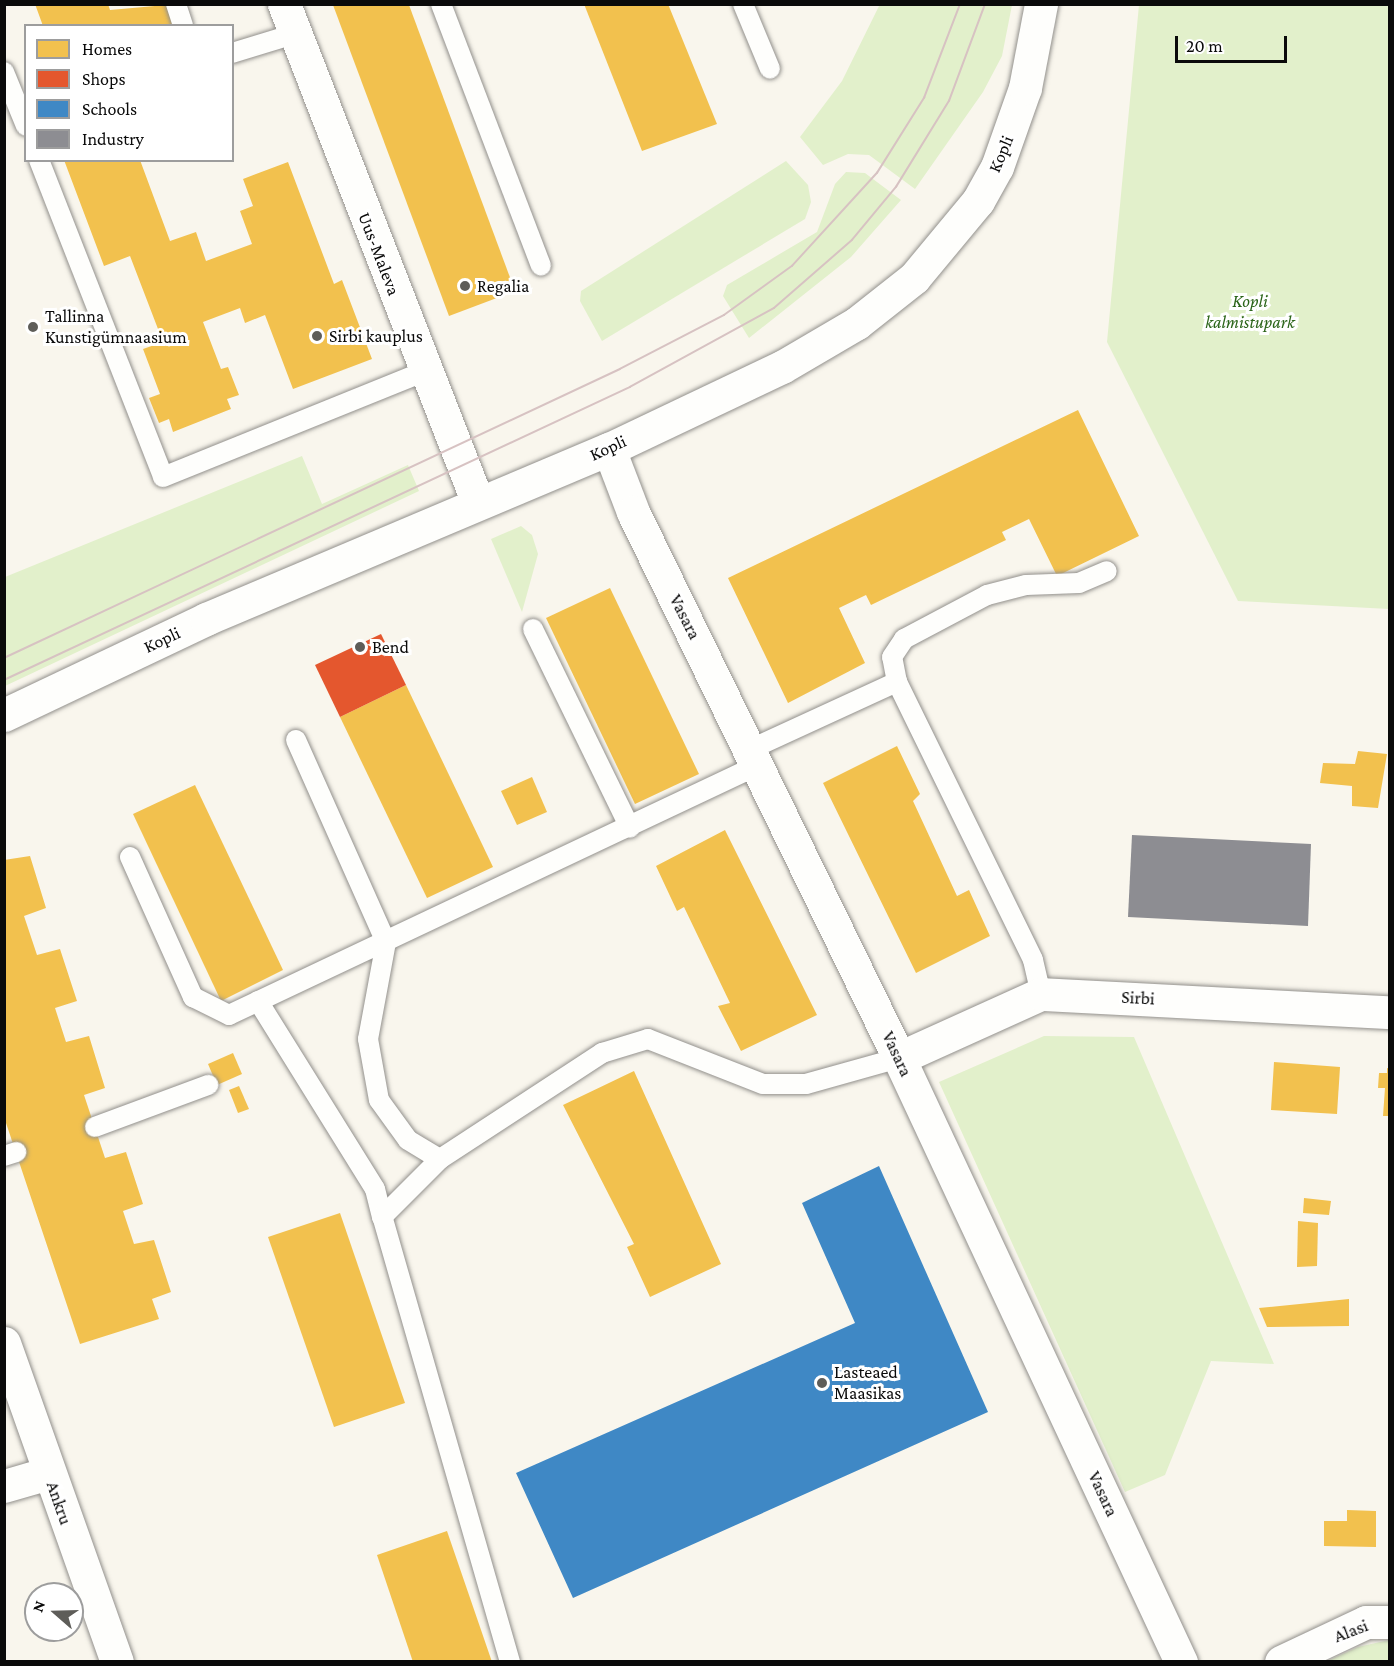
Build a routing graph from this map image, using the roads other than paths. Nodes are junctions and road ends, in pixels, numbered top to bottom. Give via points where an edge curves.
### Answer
1 (176, 4) edge
2 (441, 4) edge
3 (743, 4) edge
4 (1041, 4) edge
5 (289, 19) edge
6 (182, 24) edge
7 (234, 52) edge
8 (770, 69) dead end
9 (4, 72) edge
10 (24, 121) edge
11 (40, 162) edge
12 (541, 266) dead end
13 (423, 372) junction
14 (609, 449) junction
15 (478, 503) junction
16 (1107, 571) dead end
17 (533, 628) dead end
18 (897, 682) junction
19 (4, 715) edge
20 (296, 740) dead end
21 (755, 757) junction
22 (630, 828) junction
23 (130, 857) dead end
24 (386, 942) junction
25 (1041, 994) junction
26 (258, 1001) junction
27 (1389, 1012) edge
28 (899, 1058) junction
29 (208, 1085) dead end
30 (94, 1127) dead end
31 (440, 1159) junction
32 (382, 1217) junction
33 (4, 1343) edge
34 (49, 1473) junction
35 (4, 1486) edge
36 (1389, 1622) edge
37 (117, 1662) edge
38 (510, 1662) edge
39 (1181, 1662) edge
40 (1281, 1662) edge

1 - 6 lane
2 - 12 lane
3 - 8 lane
4 - 14 street, Kopli via 1025,88 997,166 955,233 914,278 857,323 782,367
5 - 7 lane
5 - 13 street, Uus-Maleva
9 - 10 lane
11 - 13 lane via 163,477
13 - 15 street, Uus-Maleva
14 - 15 street, Kopli
14 - 21 street, Vasara via 633,512
15 - 19 street, Kopli via 206,619
16 - 18 lane via 1079,583 1026,585 987,595 904,639 892,657
17 - 22 lane
18 - 21 lane
18 - 25 lane via 1033,960
20 - 24 lane
21 - 22 lane
21 - 28 street, Vasara
22 - 24 lane
23 - 26 lane via 193,997 229,1015
24 - 26 lane
24 - 31 lane via 368,1039 379,1100 408,1140
25 - 27 street, Sirbi
25 - 28 street, Sirbi
26 - 32 lane via 375,1189
28 - 31 lane via 806,1084 763,1084 648,1039 602,1053 552,1080
28 - 39 street, Vasara
29 - 30 lane
31 - 32 lane
32 - 38 lane
33 - 34 street, Ankru
34 - 35 street
34 - 37 street, Ankru
36 - 40 street, Alasi via 1366,1622

